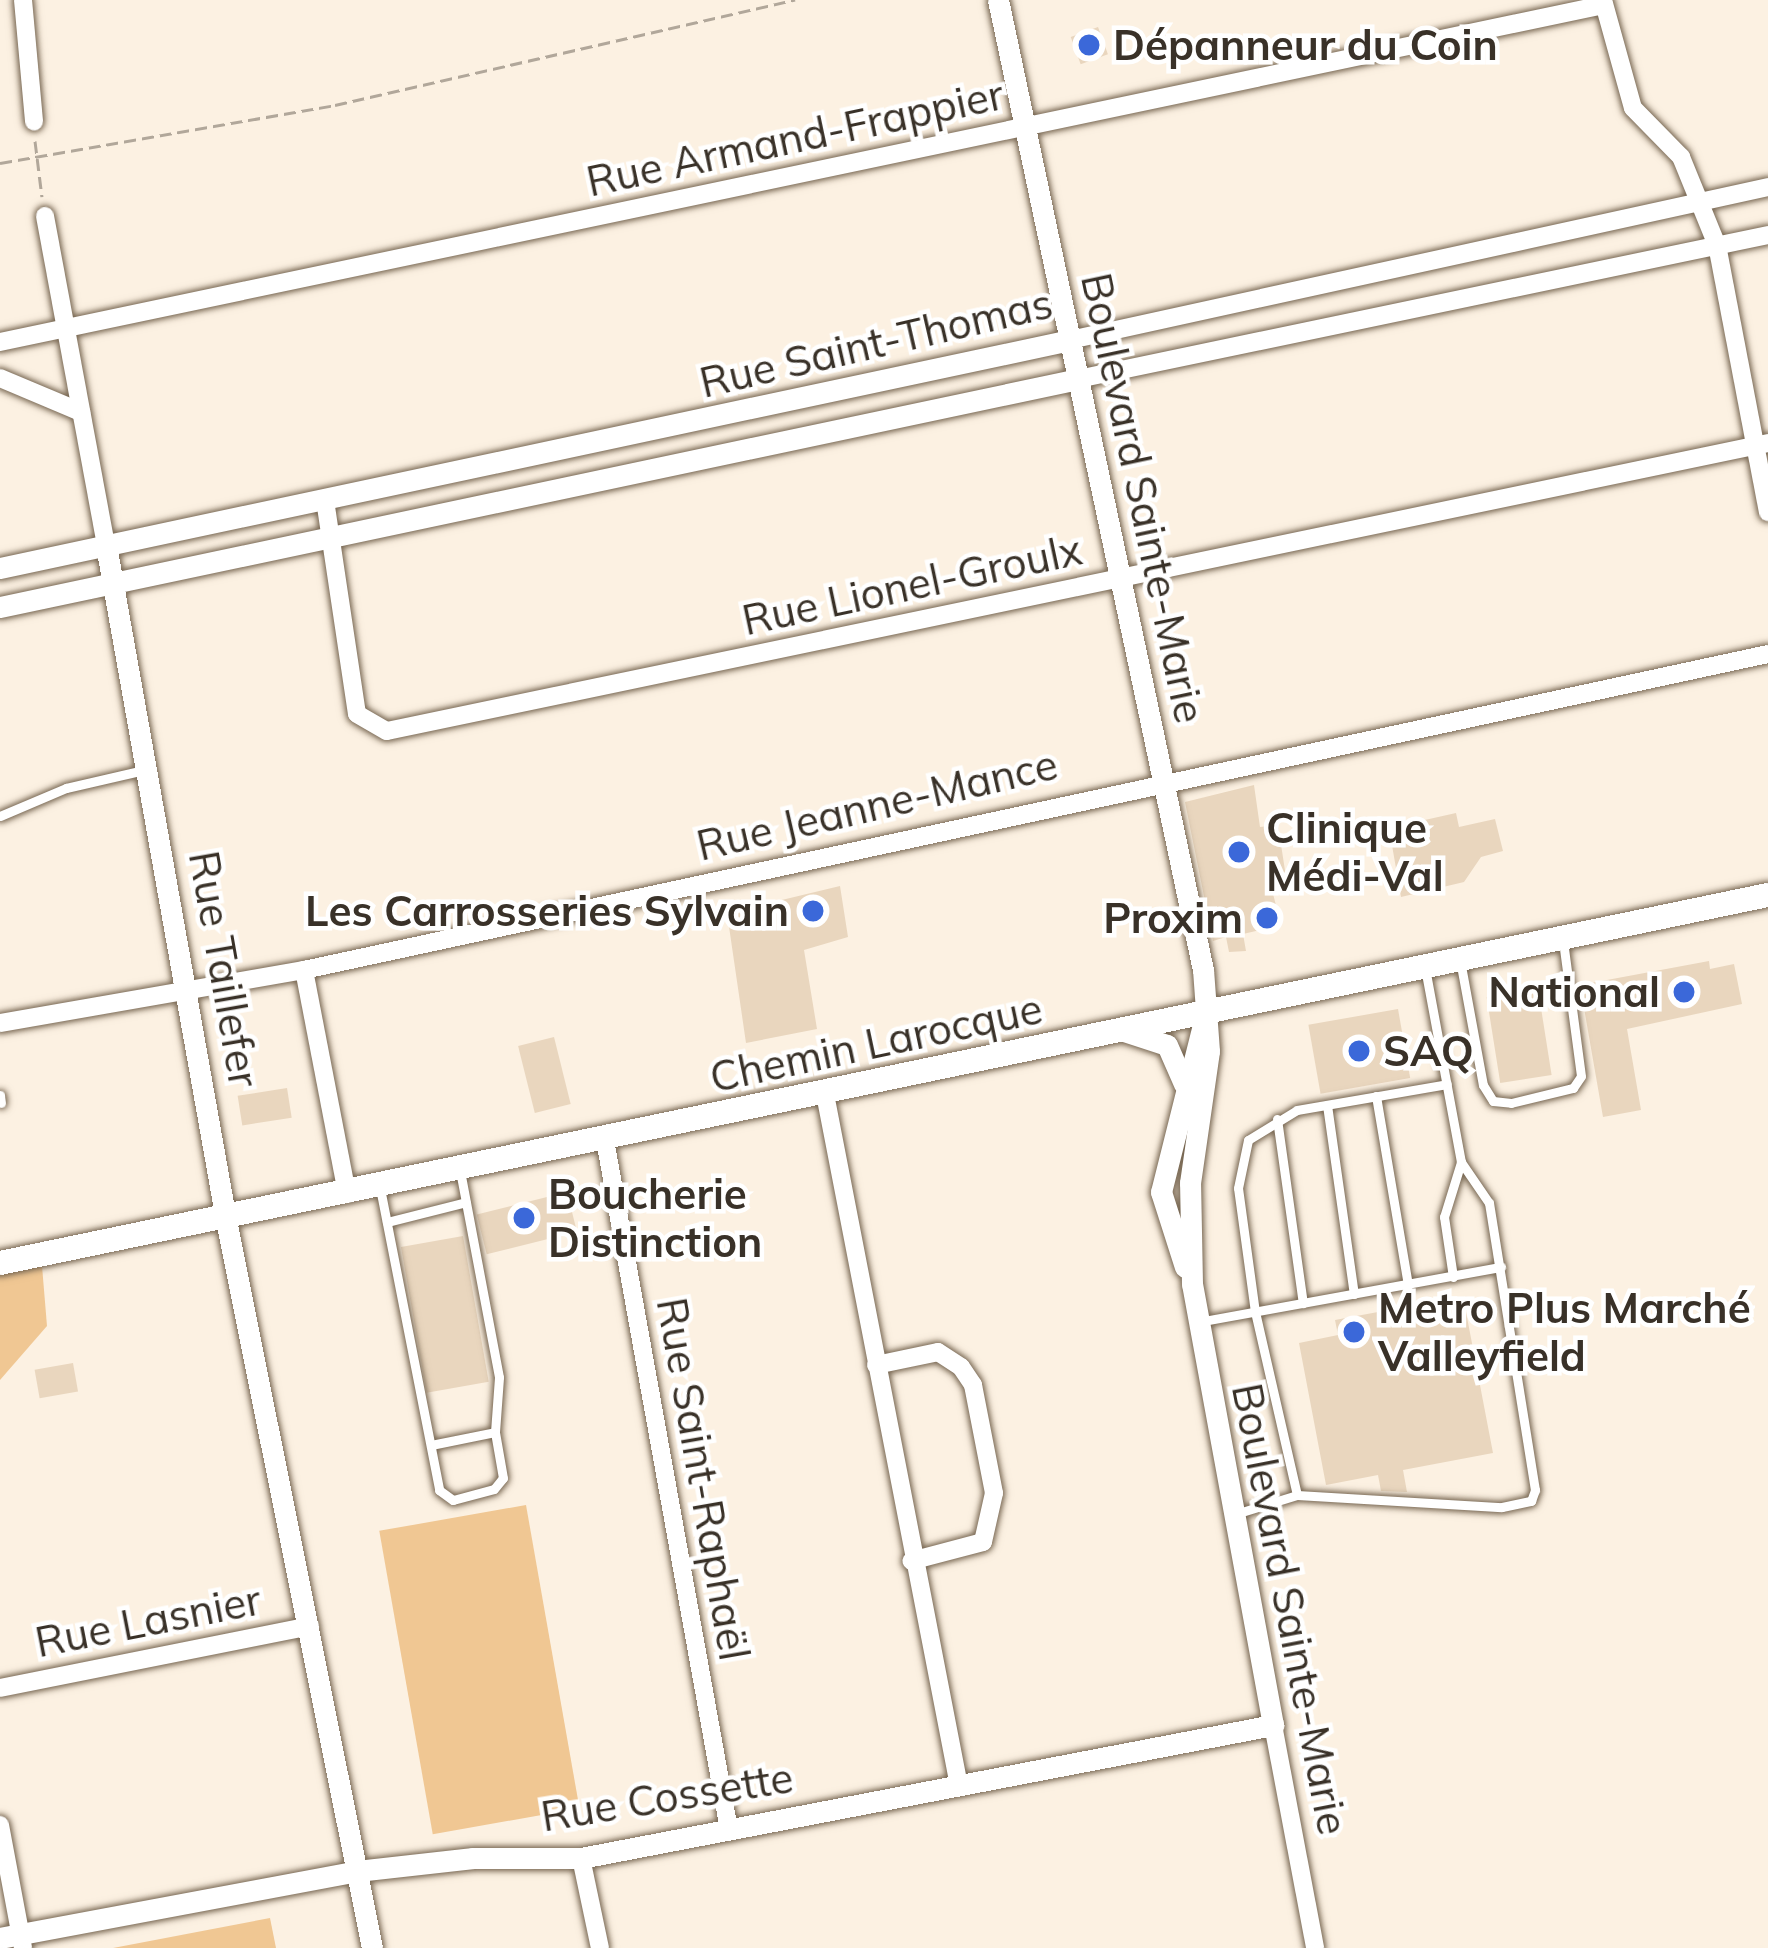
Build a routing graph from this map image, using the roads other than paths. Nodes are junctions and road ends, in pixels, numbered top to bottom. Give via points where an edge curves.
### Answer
1 (23, 0) edge
2 (998, 0) edge
3 (1604, 2) edge
4 (34, 122) road end
5 (1024, 125) junction
6 (1768, 187) edge
7 (1700, 201) junction
8 (45, 216) road end
9 (1768, 235) edge
10 (1717, 245) junction
11 (66, 328) junction
12 (1070, 340) junction
13 (0, 342) edge
14 (0, 378) edge
15 (1078, 379) junction
16 (81, 412) junction
17 (1761, 444) edge
18 (326, 500) junction
19 (1768, 512) edge
20 (330, 538) junction
21 (106, 545) junction
22 (0, 568) edge
23 (1120, 578) junction
24 (114, 579) junction
25 (0, 608) edge
26 (1768, 654) edge
27 (149, 769) junction
28 (1163, 778) junction
29 (0, 816) edge
30 (1768, 895) edge
31 (1562, 939) junction
32 (1460, 960) junction
33 (1425, 967) junction
34 (304, 970) junction
35 (190, 990) junction
36 (1207, 1013) junction
37 (0, 1023) edge
38 (1124, 1031) junction
39 (1447, 1084) junction
40 (1185, 1090) junction
41 (825, 1094) junction
42 (1376, 1096) junction
43 (1327, 1105) junction
44 (1277, 1119) junction
45 (605, 1140) junction
46 (1461, 1162) junction
47 (460, 1171) junction
48 (380, 1187) junction
49 (347, 1194) junction
50 (466, 1202) junction
51 (226, 1220) junction
52 (387, 1222) junction
53 (0, 1263) edge
54 (1501, 1267) junction
55 (1453, 1277) junction
56 (1192, 1284) junction
57 (1408, 1285) junction
58 (1354, 1294) junction
59 (1303, 1304) junction
60 (1255, 1312) junction
61 (1197, 1322) junction
62 (876, 1365) junction
63 (495, 1432) junction
64 (431, 1445) junction
65 (1297, 1495) junction
66 (1230, 1515) junction
67 (911, 1561) junction
68 (310, 1625) junction
69 (0, 1688) edge
70 (1273, 1725) junction
71 (958, 1786) junction
72 (0, 1825) edge
73 (730, 1830) junction
74 (581, 1858) junction
75 (357, 1870) junction
76 (14, 1940) edge
77 (372, 1948) edge
78 (600, 1948) edge
79 (1315, 1948) edge

1 - 4 street
2 - 5 street, Boulevard Sainte-Marie
3 - 5 street, Rue Armand-Frappier
3 - 7 street via 1633,108 1681,157
5 - 11 street, Rue Armand-Frappier
5 - 12 street, Boulevard Sainte-Marie
6 - 7 street, Rue Saint-Thomas
7 - 10 street
7 - 12 street, Rue Saint-Thomas
8 - 11 street, Rue Taillefer
9 - 10 street, Rue Saint-Thomas
10 - 15 street, Rue Saint-Thomas
10 - 17 street
11 - 13 street, Rue Armand-Frappier
11 - 16 street, Rue Taillefer
12 - 15 street, Boulevard Sainte-Marie
12 - 18 street, Rue Saint-Thomas
14 - 16 street
15 - 20 street, Rue Saint-Thomas
15 - 23 street, Boulevard Sainte-Marie
16 - 21 street, Rue Taillefer
17 - 19 street
17 - 23 street, Rue Lionel-Groulx
18 - 20 street, Rue Lionel-Groulx
18 - 21 street, Rue Saint-Thomas
20 - 23 street, Rue Lionel-Groulx via 357,714 387,731
20 - 24 street, Rue Saint-Thomas
21 - 22 street, Rue Saint-Thomas
21 - 24 street, Rue Taillefer
23 - 28 street, Boulevard Sainte-Marie
24 - 25 street, Rue Saint-Thomas
24 - 27 street, Rue Taillefer
26 - 28 street, Rue Jeanne-Mance
27 - 29 lane via 66,788
27 - 35 street, Rue Taillefer
28 - 34 street, Rue Jeanne-Mance
28 - 36 street, Boulevard Sainte-Marie
30 - 31 main road, Chemin Larocque
31 - 32 main road, Chemin Larocque
31 - 32 lane via 1580,1076 1573,1088 1510,1103 1493,1101 1483,1085
32 - 33 main road, Chemin Larocque
33 - 36 main road, Chemin Larocque
33 - 39 lane
34 - 35 street, Rue Jeanne-Mance
34 - 49 street
35 - 37 street, Rue Jeanne-Mance
35 - 51 street, Rue Taillefer
36 - 38 main road, Chemin Larocque
36 - 40 street, Boulevard Sainte-Marie
36 - 56 street, Boulevard Sainte-Marie via 1190,1183
38 - 40 street via 1167,1046
38 - 41 main road, Chemin Larocque
39 - 42 lane
39 - 46 lane
40 - 56 street, Boulevard Sainte-Marie via 1161,1192
41 - 45 main road, Chemin Larocque
41 - 62 street
42 - 43 lane
42 - 57 lane
43 - 44 lane
43 - 58 lane
44 - 59 lane
44 - 60 lane via 1253,1131 1238,1187
45 - 47 main road, Chemin Larocque
45 - 73 street, Rue Saint-Raphaël
46 - 54 lane via 1489,1203
46 - 55 lane via 1444,1217
47 - 48 main road, Chemin Larocque
47 - 50 lane
48 - 49 main road, Chemin Larocque
48 - 52 lane
49 - 51 main road, Chemin Larocque
50 - 52 lane
50 - 63 lane via 499,1377
51 - 53 main road, Chemin Larocque
51 - 68 street, Rue Taillefer
52 - 64 lane
54 - 55 lane
54 - 65 lane via 1531,1501 1502,1507
55 - 57 lane
56 - 61 street, Boulevard Sainte-Marie
57 - 58 lane
58 - 59 lane
59 - 60 lane
60 - 61 lane
60 - 65 lane
61 - 66 street, Boulevard Sainte-Marie
62 - 67 street
62 - 67 street via 938,1352 961,1367 974,1385 994,1492 983,1542
63 - 64 lane
63 - 64 lane via 503,1478 494,1489 453,1500 439,1490
65 - 66 lane
66 - 70 street, Boulevard Sainte-Marie
67 - 71 street
68 - 69 street, Rue Lasnier
68 - 75 street, Rue Taillefer
70 - 71 street, Rue Cossette
70 - 79 street, Boulevard Sainte-Marie
71 - 73 street, Rue Cossette
72 - 76 street
73 - 74 street, Rue Cossette
74 - 75 street, Rue Cossette
74 - 78 street
75 - 76 street, Rue Cossette
75 - 77 street, Rue Taillefer

